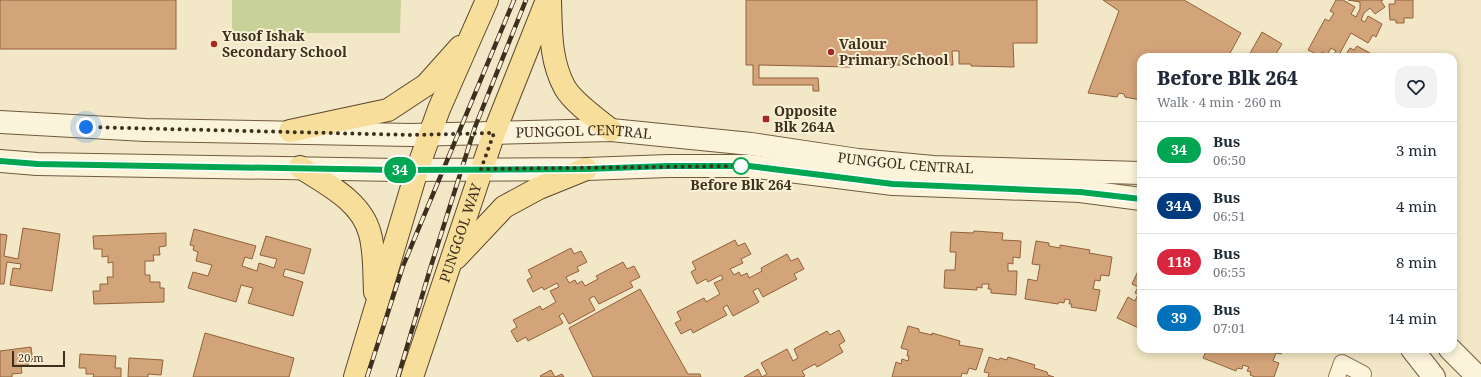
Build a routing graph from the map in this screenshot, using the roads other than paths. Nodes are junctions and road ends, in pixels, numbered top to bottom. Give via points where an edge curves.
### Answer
1 (487, 0) edge
2 (548, 0) edge
3 (473, 33) junction
4 (0, 122) edge
5 (611, 130) junction
6 (290, 131) junction
7 (494, 133) junction
8 (431, 134) junction
9 (0, 161) edge
10 (300, 167) junction
11 (481, 169) junction
12 (586, 169) junction
13 (417, 170) junction
14 (1137, 173) edge
15 (1137, 199) edge
16 (452, 262) junction
17 (376, 303) junction
18 (1415, 353) edge
19 (1454, 353) edge
20 (1339, 370) edge
21 (1363, 376) edge
22 (355, 377) edge
23 (412, 377) edge
24 (1434, 377) edge
25 (1478, 377) edge

1 - 3 main road
2 - 5 main road via 553,59 566,89
2 - 7 main road, PUNGGOL WAY
3 - 6 main road via 426,85 388,110
3 - 8 main road via 439,108
4 - 6 main road, PUNGGOL CENTRAL via 145,130
5 - 7 main road, PUNGGOL CENTRAL
5 - 14 main road, PUNGGOL CENTRAL via 752,144 858,160 933,167
6 - 8 main road, PUNGGOL CENTRAL
7 - 8 main road, PUNGGOL CENTRAL
7 - 11 main road, PUNGGOL WAY
8 - 13 main road
9 - 10 main road, PUNGGOL CENTRAL via 38,164
10 - 13 main road, PUNGGOL CENTRAL
10 - 17 main road via 343,195 361,213 370,233
11 - 12 main road, PUNGGOL CENTRAL
11 - 13 main road, PUNGGOL CENTRAL
11 - 16 main road, PUNGGOL WAY
12 - 15 main road, PUNGGOL CENTRAL via 749,166 893,184 1080,192
12 - 16 main road via 539,188 504,207
13 - 17 main road
16 - 23 main road, PUNGGOL WAY
17 - 22 main road
18 - 24 main road
19 - 25 main road
20 - 21 street

